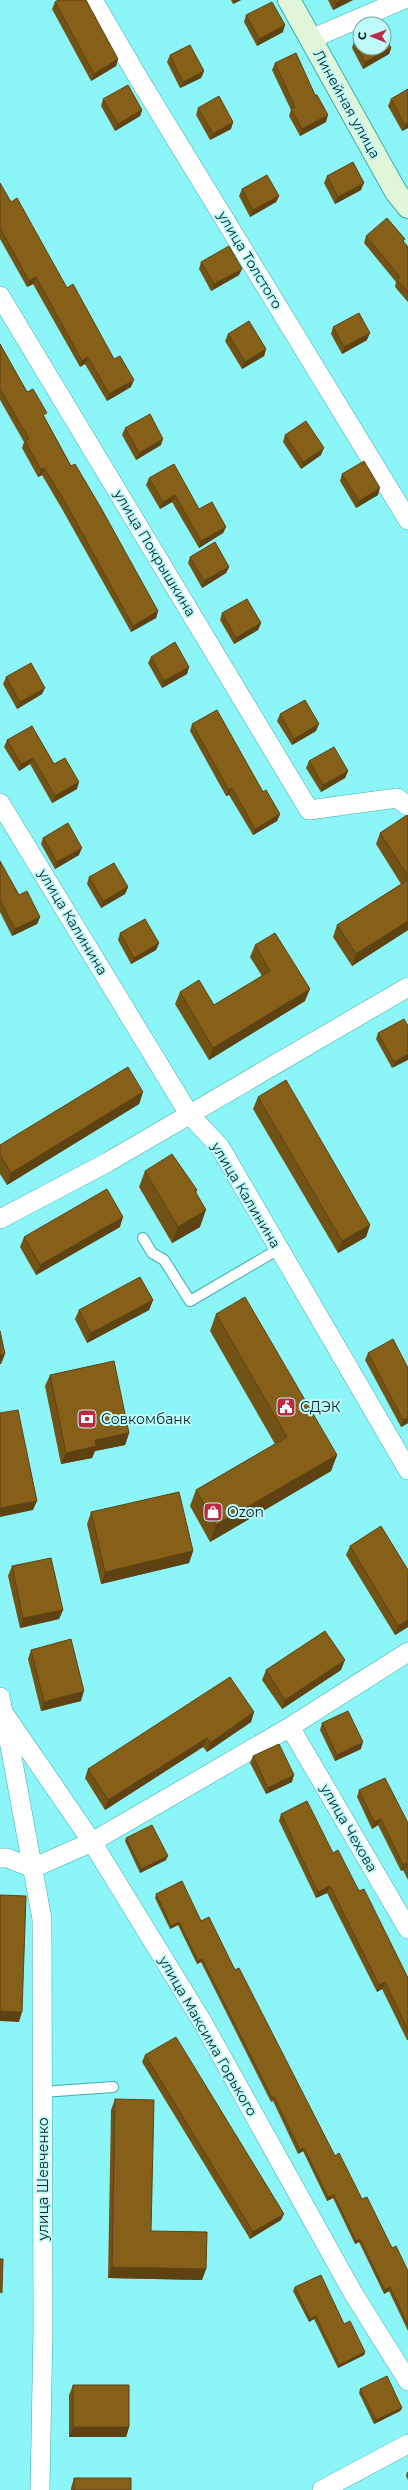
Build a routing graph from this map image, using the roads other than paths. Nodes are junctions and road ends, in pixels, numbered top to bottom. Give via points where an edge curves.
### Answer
1 (93, 0) edge
2 (289, 0) edge
3 (402, 0) edge
4 (311, 39) junction
5 (408, 207) edge
6 (0, 296) edge
7 (408, 520) edge
8 (0, 803) edge
9 (408, 806) edge
10 (408, 987) edge
11 (189, 1114) junction
12 (0, 1220) edge
13 (143, 1238) dead end
14 (279, 1249) junction
15 (408, 1470) edge
16 (408, 1652) edge
17 (2, 1705) edge
18 (290, 1727) junction
19 (92, 1842) junction
20 (0, 1858) edge
21 (34, 1868) junction
22 (408, 1929) edge
23 (113, 2087) dead end
24 (42, 2092) junction
25 (408, 2381) edge
26 (408, 2444) edge
27 (40, 2490) edge
28 (322, 2490) edge

1 - 7 street, улица Толстого
2 - 4 street, Линейная улица
3 - 4 street
4 - 5 street, Линейная улица via 396,192
6 - 9 street, улица Покрышкина via 309,810 397,798
8 - 11 street, улица Калинина
10 - 11 street
11 - 12 street via 108,1162
11 - 14 street, улица Калинина via 220,1147
13 - 14 lane via 152,1253 164,1260 190,1301
14 - 15 street, улица Калинина
16 - 18 street
17 - 19 street, улица Максима Горького
17 - 21 street, улица Шевченко
18 - 19 street
18 - 22 street, улица Чехова
19 - 21 street
19 - 25 street, улица Максима Горького via 202,2022 353,2293
20 - 21 street
21 - 24 street, улица Шевченко via 42,1919
23 - 24 lane
24 - 27 street, улица Шевченко via 43,2329
26 - 28 street

